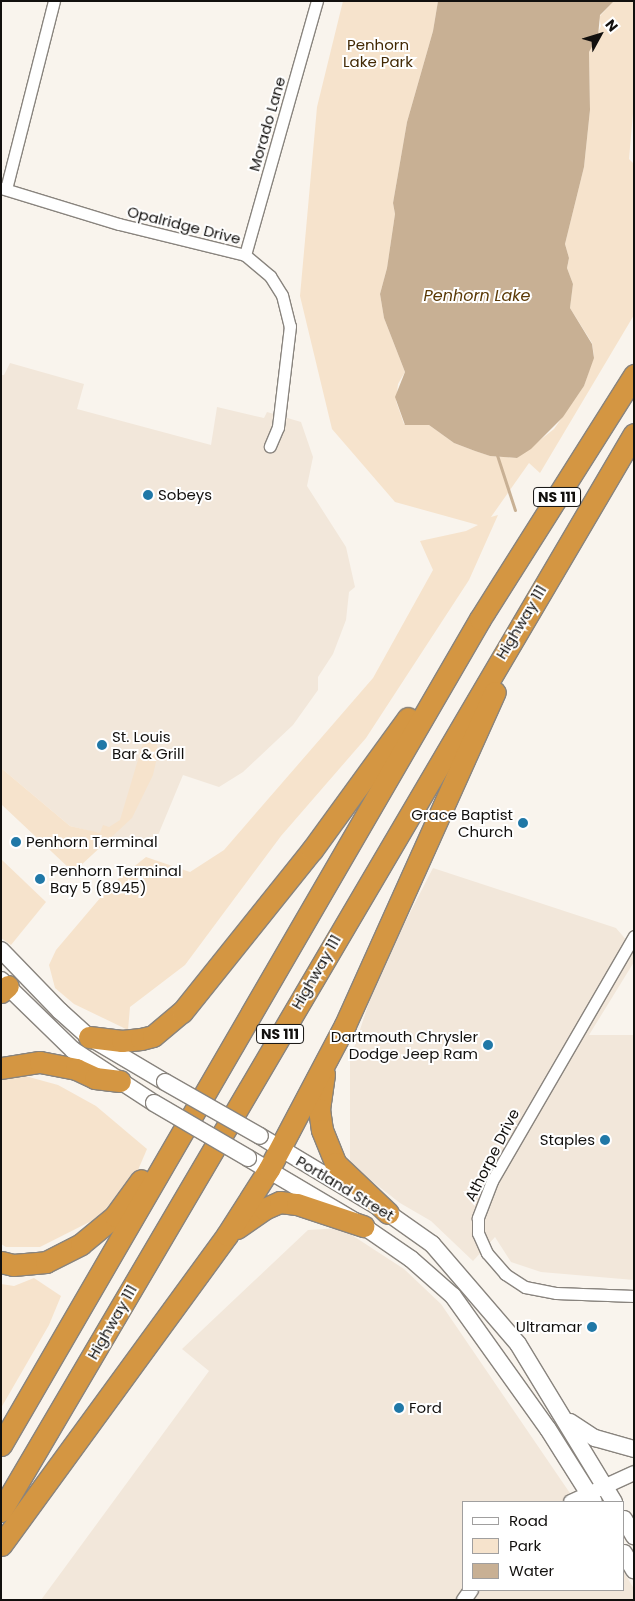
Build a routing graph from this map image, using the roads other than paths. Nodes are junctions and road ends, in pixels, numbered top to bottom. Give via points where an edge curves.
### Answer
1 (54, 1) edge
2 (317, 1) edge
3 (4, 188) edge
4 (245, 255) junction
5 (634, 375) edge
6 (634, 434) edge
7 (270, 446) dead end
8 (560, 558) junction
9 (480, 619) junction
10 (634, 936) edge
11 (1, 950) edge
12 (23, 971) junction
13 (4, 986) edge
14 (89, 1037) junction
15 (326, 1060) junction
16 (1, 1068) edge
17 (120, 1081) junction
18 (195, 1108) junction
19 (280, 1148) junction
20 (269, 1169) junction
21 (388, 1212) junction
22 (362, 1226) junction
23 (227, 1236) junction
24 (1, 1262) edge
25 (634, 1296) edge
26 (566, 1419) junction
27 (1, 1445) edge
28 (634, 1448) edge
29 (634, 1473) edge
30 (605, 1486) junction
31 (591, 1498) edge
32 (576, 1501) edge
33 (613, 1501) edge
34 (1, 1511) edge
35 (625, 1521) edge
36 (634, 1536) edge
37 (1, 1546) edge
38 (625, 1555) edge
39 (634, 1570) edge

1 - 3 street
2 - 4 street, Morado Lane
3 - 4 street, Opalridge Drive via 118,224
4 - 7 street, Opalridge Drive via 270,276 282,295 290,326 278,427
5 - 9 highway, NS 111
6 - 8 highway, Highway 111 / NS 111
8 - 15 highway
8 - 34 highway, Highway 111 / NS 111
9 - 14 highway via 312,850 182,1012 153,1036 122,1041
9 - 18 highway, NS 111
10 - 25 street, Athorpe Drive via 492,1181 478,1218 478,1232 487,1253 505,1274 525,1287 556,1293
11 - 12 main road, Portland Street
12 - 13 main road
12 - 14 main road, Portland Street
13 - 17 main road, Portland Street via 73,1050
14 - 19 main road, Portland Street, bridge
15 - 19 highway
15 - 21 highway via 319,1109 322,1130 335,1163
16 - 17 highway via 40,1062 76,1069 95,1078
17 - 20 main road, Portland Street, bridge
18 - 24 highway via 115,1216 81,1244 46,1262 13,1265
18 - 27 highway, NS 111
19 - 20 highway
19 - 21 main road, Portland Street
20 - 22 main road, Portland Street
20 - 23 highway
21 - 26 main road, Portland Street via 432,1244 468,1283 518,1344
22 - 23 highway via 297,1204 280,1202 264,1209
22 - 31 main road, Portland Street via 412,1259 454,1296 548,1429
23 - 37 highway
26 - 28 main road via 595,1438
26 - 30 main road, Portland Street
29 - 30 street
30 - 31 street
30 - 33 main road, Portland Street
31 - 32 street
35 - 36 main road
38 - 39 main road

